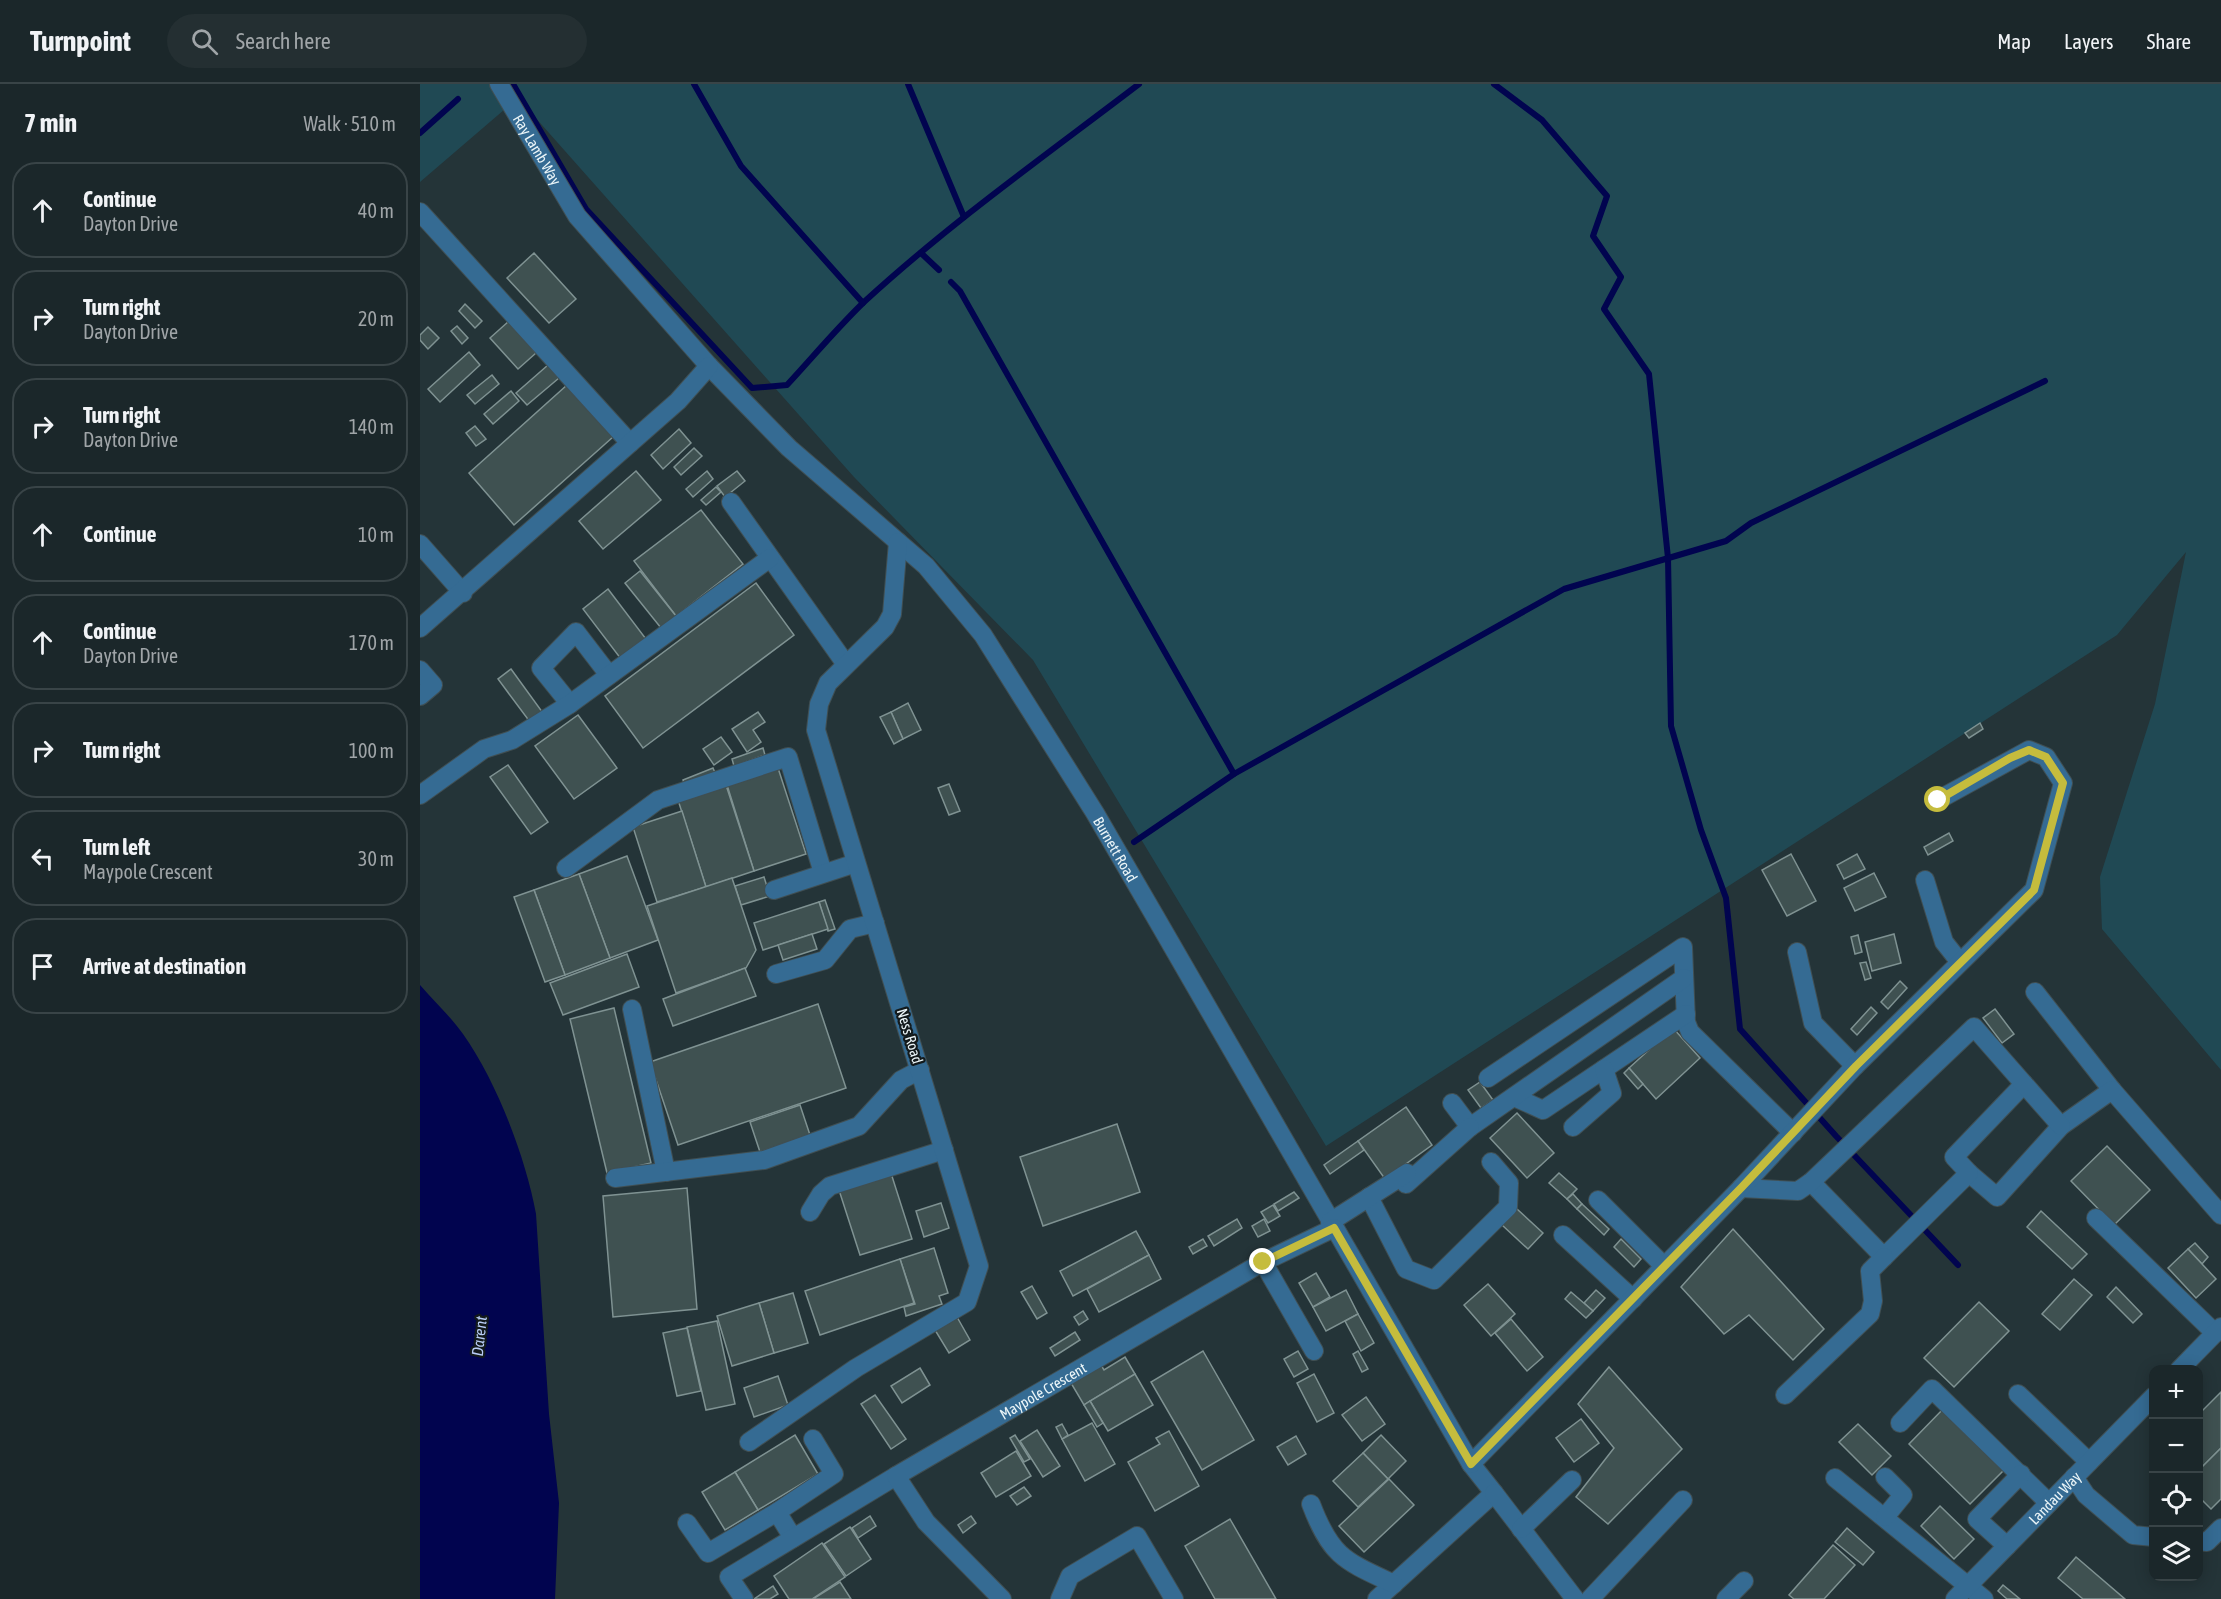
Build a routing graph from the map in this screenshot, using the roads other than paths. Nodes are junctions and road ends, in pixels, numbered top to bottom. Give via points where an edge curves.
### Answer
1 (499, 84) edge
2 (420, 212) edge
3 (709, 366) junction
4 (630, 443) junction
5 (732, 502) dead end
6 (898, 542) junction
7 (420, 544) edge
8 (770, 558) junction
9 (463, 593) junction
10 (420, 628) edge
11 (844, 663) junction
12 (420, 670) edge
13 (609, 675) junction
14 (420, 696) edge
15 (570, 704) junction
16 (420, 795) edge
17 (1938, 800) dead end
18 (856, 863) junction
19 (566, 868) dead end
20 (823, 873) junction
21 (1925, 880) dead end
22 (774, 890) dead end
23 (875, 923) junction
24 (1797, 952) dead end
25 (1959, 961) junction
26 (776, 974) dead end
27 (1684, 978) junction
28 (2035, 992) dead end
29 (632, 1009) dead end
30 (1686, 1014) junction
31 (1856, 1066) junction
32 (1604, 1069) junction
33 (920, 1070) junction
34 (1488, 1078) dead end
35 (2024, 1084) junction
36 (2112, 1090) junction
37 (1514, 1097) junction
38 (1452, 1102) dead end
39 (2061, 1126) junction
40 (1470, 1127) junction
41 (1573, 1127) dead end
42 (1796, 1129) junction
43 (944, 1150) junction
44 (1491, 1162) dead end
45 (666, 1172) junction
46 (1969, 1173) junction
47 (615, 1178) dead end
48 (1811, 1182) junction
49 (1741, 1188) junction
50 (1369, 1197) junction
51 (1598, 1200) dead end
52 (810, 1212) dead end
53 (2221, 1215) edge
54 (2096, 1218) dead end
55 (1332, 1225) junction
56 (1563, 1235) dead end
57 (1884, 1257) junction
58 (1263, 1262) junction
59 (1664, 1266) junction
60 (1633, 1299) junction
61 (2218, 1330) edge
62 (1314, 1351) dead end
63 (2185, 1365) edge
64 (2018, 1394) dead end
65 (1785, 1395) dead end
66 (2149, 1401) edge
67 (1900, 1423) dead end
68 (813, 1439) dead end
69 (749, 1442) dead end
70 (2089, 1462) junction
71 (1471, 1464) junction
72 (2021, 1474) junction
73 (896, 1476) junction
74 (1885, 1477) dead end
75 (2074, 1477) junction
76 (1835, 1478) dead end
77 (1572, 1480) dead end
78 (1494, 1494) junction
79 (1683, 1500) dead end
80 (2049, 1503) junction
81 (1311, 1504) dead end
82 (777, 1512) junction
83 (1885, 1517) junction
84 (687, 1523) dead end
85 (2221, 1528) edge
86 (1521, 1529) junction
87 (2149, 1537) edge
88 (793, 1538) junction
89 (2203, 1542) edge
90 (2007, 1545) junction
91 (1744, 1581) dead end
92 (1394, 1584) junction
93 (1968, 1586) junction
94 (744, 1599) edge
95 (1002, 1599) edge
96 (1060, 1599) edge
97 (1174, 1599) edge
98 (1377, 1599) edge
99 (1575, 1599) edge
100 (1590, 1599) edge
101 (1726, 1599) edge
102 (1955, 1599) edge
103 (1984, 1599) edge

1 - 3 street, Ray Lamb Way via 577,216
2 - 4 street
3 - 4 street via 678,401
3 - 6 street, Burnett Road via 789,448
4 - 9 street
5 - 8 street
6 - 11 street, Ness Road via 892,614 885,627
6 - 55 street, Burnett Road via 926,566 979,631 1026,702 1156,918
7 - 9 street
8 - 11 street
8 - 13 street
9 - 10 street
11 - 18 street, Ness Road via 828,683 819,704 816,730
12 - 14 street via 433,685
13 - 15 street
13 - 15 street via 576,632 541,668
15 - 16 street via 512,740 484,749
17 - 25 street via 2029,750 2046,757 2063,783 2034,890
18 - 20 street
18 - 23 street, Ness Road
19 - 20 street via 658,800 788,757
20 - 22 street
21 - 25 street via 1944,942
23 - 26 street via 850,929 825,960
23 - 33 street, Ness Road
24 - 31 street via 1814,1023
25 - 31 street
27 - 30 street
27 - 34 street via 1683,946
27 - 37 street, Maypole Crescent
28 - 36 street
29 - 45 street
30 - 32 street
30 - 42 street via 1690,1032
31 - 42 street
32 - 37 street via 1543,1110
32 - 41 street via 1612,1093
33 - 43 street, Ness Road
33 - 45 street via 901,1080 859,1126 764,1160
35 - 39 street
35 - 46 street via 1954,1157
35 - 48 street via 1974,1027
36 - 39 street
36 - 53 street
37 - 40 street, Maypole Crescent
38 - 40 street
39 - 46 street via 1997,1197
40 - 50 street, Maypole Crescent via 1406,1179
42 - 49 street
43 - 52 street via 830,1186
43 - 69 street, Ness Road via 979,1266 967,1302 856,1368
44 - 50 street via 1509,1184 1508,1208 1434,1280 1406,1269
45 - 47 street
46 - 57 street
48 - 49 street via 1798,1191
48 - 57 street
49 - 59 street
50 - 55 street, Maypole Crescent
51 - 59 street
54 - 61 street
55 - 58 street, Maypole Crescent
55 - 71 street, Burnett Road
56 - 60 street
57 - 65 street via 1870,1271 1870,1314
58 - 62 street
58 - 73 street, Maypole Crescent
59 - 60 street
60 - 71 street
61 - 63 street
64 - 70 street
66 - 70 street, Landau Way
67 - 72 street via 1932,1389
68 - 82 street via 834,1474
70 - 75 street, Landau Way
71 - 78 street, Burnett Road
72 - 80 street
72 - 90 street via 1977,1519
73 - 88 street, Maypole Crescent
73 - 95 street via 926,1522
74 - 83 street via 1903,1495
75 - 80 street, Landau Way
75 - 87 street via 2086,1495 2133,1535
76 - 83 street
77 - 86 street
78 - 86 street, Burnett Road
78 - 92 street
79 - 100 street
80 - 90 street, Landau Way
81 - 92 street via 1335,1551 1349,1563
82 - 84 street via 708,1553
82 - 88 street
83 - 93 street
85 - 89 street
86 - 99 street, Burnett Road
88 - 94 street, Maypole Crescent via 729,1577
90 - 93 street, Landau Way
91 - 101 street
92 - 98 street
93 - 102 street, Landau Way
93 - 103 street
96 - 97 street via 1070,1576 1137,1536

